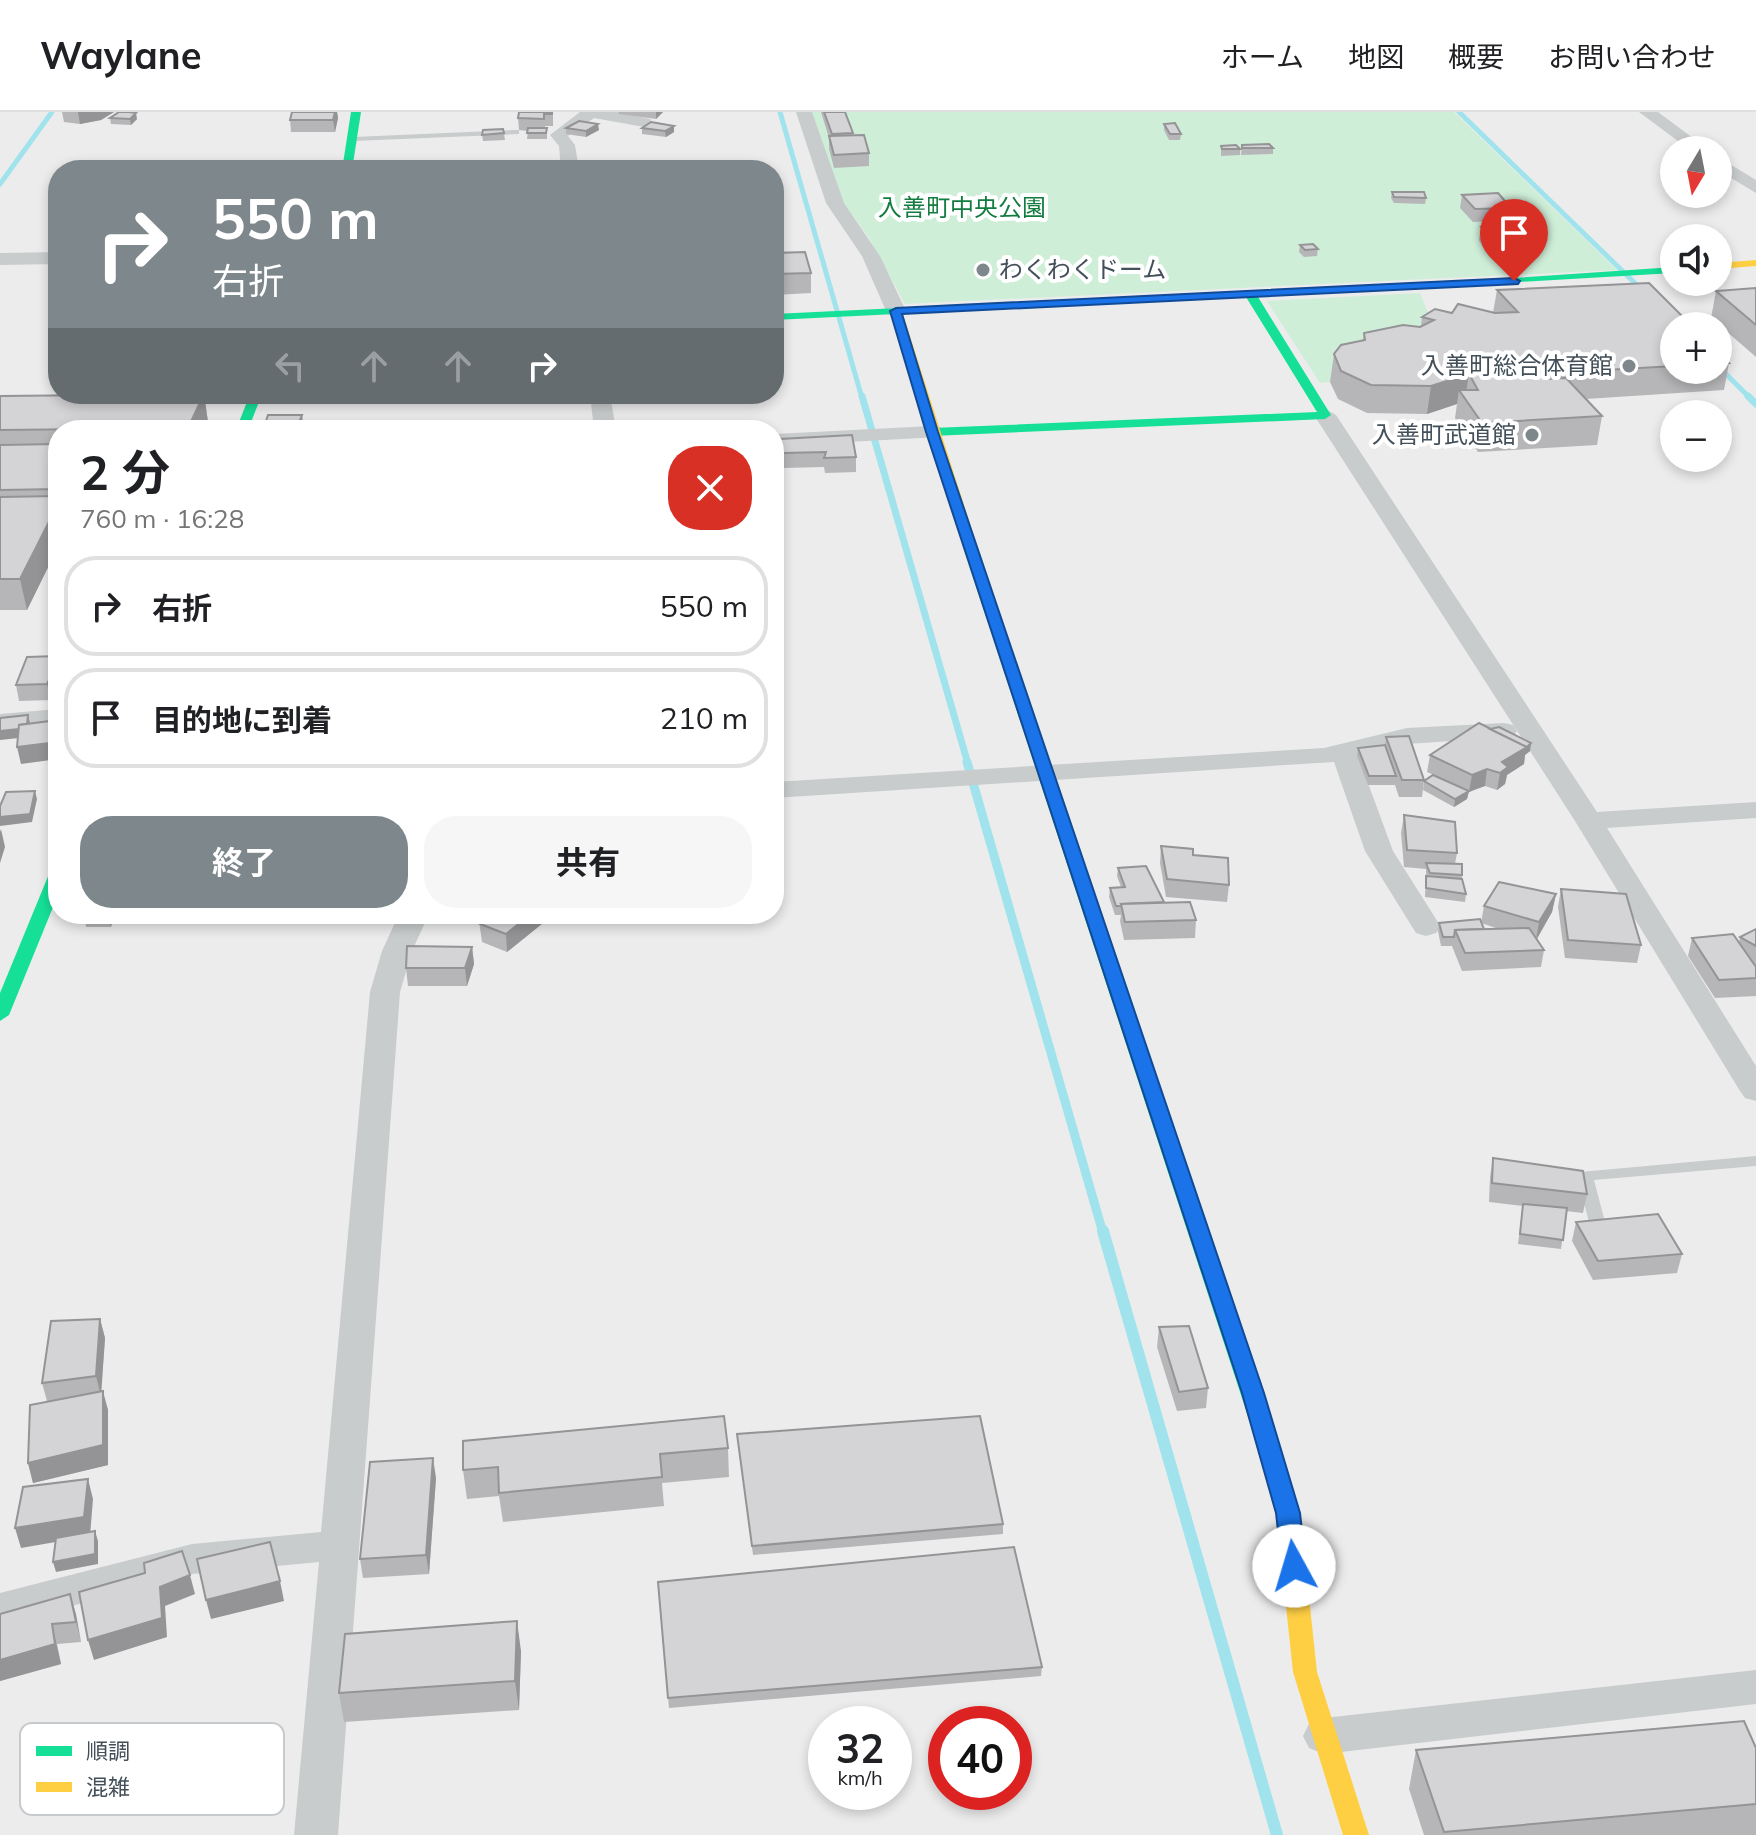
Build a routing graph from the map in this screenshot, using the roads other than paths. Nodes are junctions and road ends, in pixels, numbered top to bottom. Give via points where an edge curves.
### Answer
1 (590, 112) edge
2 (804, 112) edge
3 (1647, 112) edge
4 (352, 113) edge
5 (644, 122) edge
6 (516, 132) edge
7 (1681, 136) edge
8 (353, 139) junction
9 (349, 160) edge
10 (569, 160) edge
11 (1732, 172) edge
12 (1756, 188) edge
13 (48, 258) edge
14 (0, 259) edge
15 (1756, 263) edge
16 (1732, 265) edge
17 (1660, 271) edge
18 (1250, 294) junction
19 (896, 311) junction
20 (784, 317) edge
21 (1325, 415) junction
22 (932, 432) junction
23 (784, 439) edge
24 (48, 718) edge
25 (0, 722) edge
26 (1526, 729) junction
27 (1343, 750) junction
28 (1046, 773) junction
29 (784, 789) edge
30 (1756, 810) edge
31 (1589, 821) junction
32 (48, 894) edge
33 (409, 924) edge
34 (1426, 927) dead end
35 (8, 975) edge
36 (0, 1015) edge
37 (1756, 1091) edge
38 (1756, 1161) edge
39 (1598, 1226) edge
40 (342, 1545) junction
41 (0, 1609) edge
42 (1756, 1687) edge
43 (1324, 1736) junction
44 (314, 1835) edge
45 (1356, 1835) edge

1 - 5 street
1 - 10 street via 558,135 567,145
2 - 19 street via 835,203 871,256
3 - 7 street
4 - 8 street
6 - 8 lane
8 - 9 street
11 - 12 street
13 - 14 street
15 - 16 street
17 - 18 street
18 - 19 street
18 - 21 street
19 - 20 street
19 - 22 street
21 - 22 street
21 - 26 street
22 - 23 street
22 - 28 street
24 - 25 street
26 - 27 street via 1407,736
26 - 31 street
27 - 28 street via 1324,756
27 - 34 street via 1379,851
28 - 29 street
28 - 43 street via 1253,1393 1288,1513 1305,1672
30 - 31 street
31 - 37 street
32 - 35 street
33 - 40 street via 385,992
35 - 36 street
38 - 39 lane via 1585,1176
40 - 41 street via 192,1559
40 - 44 street
42 - 43 street
43 - 45 street

